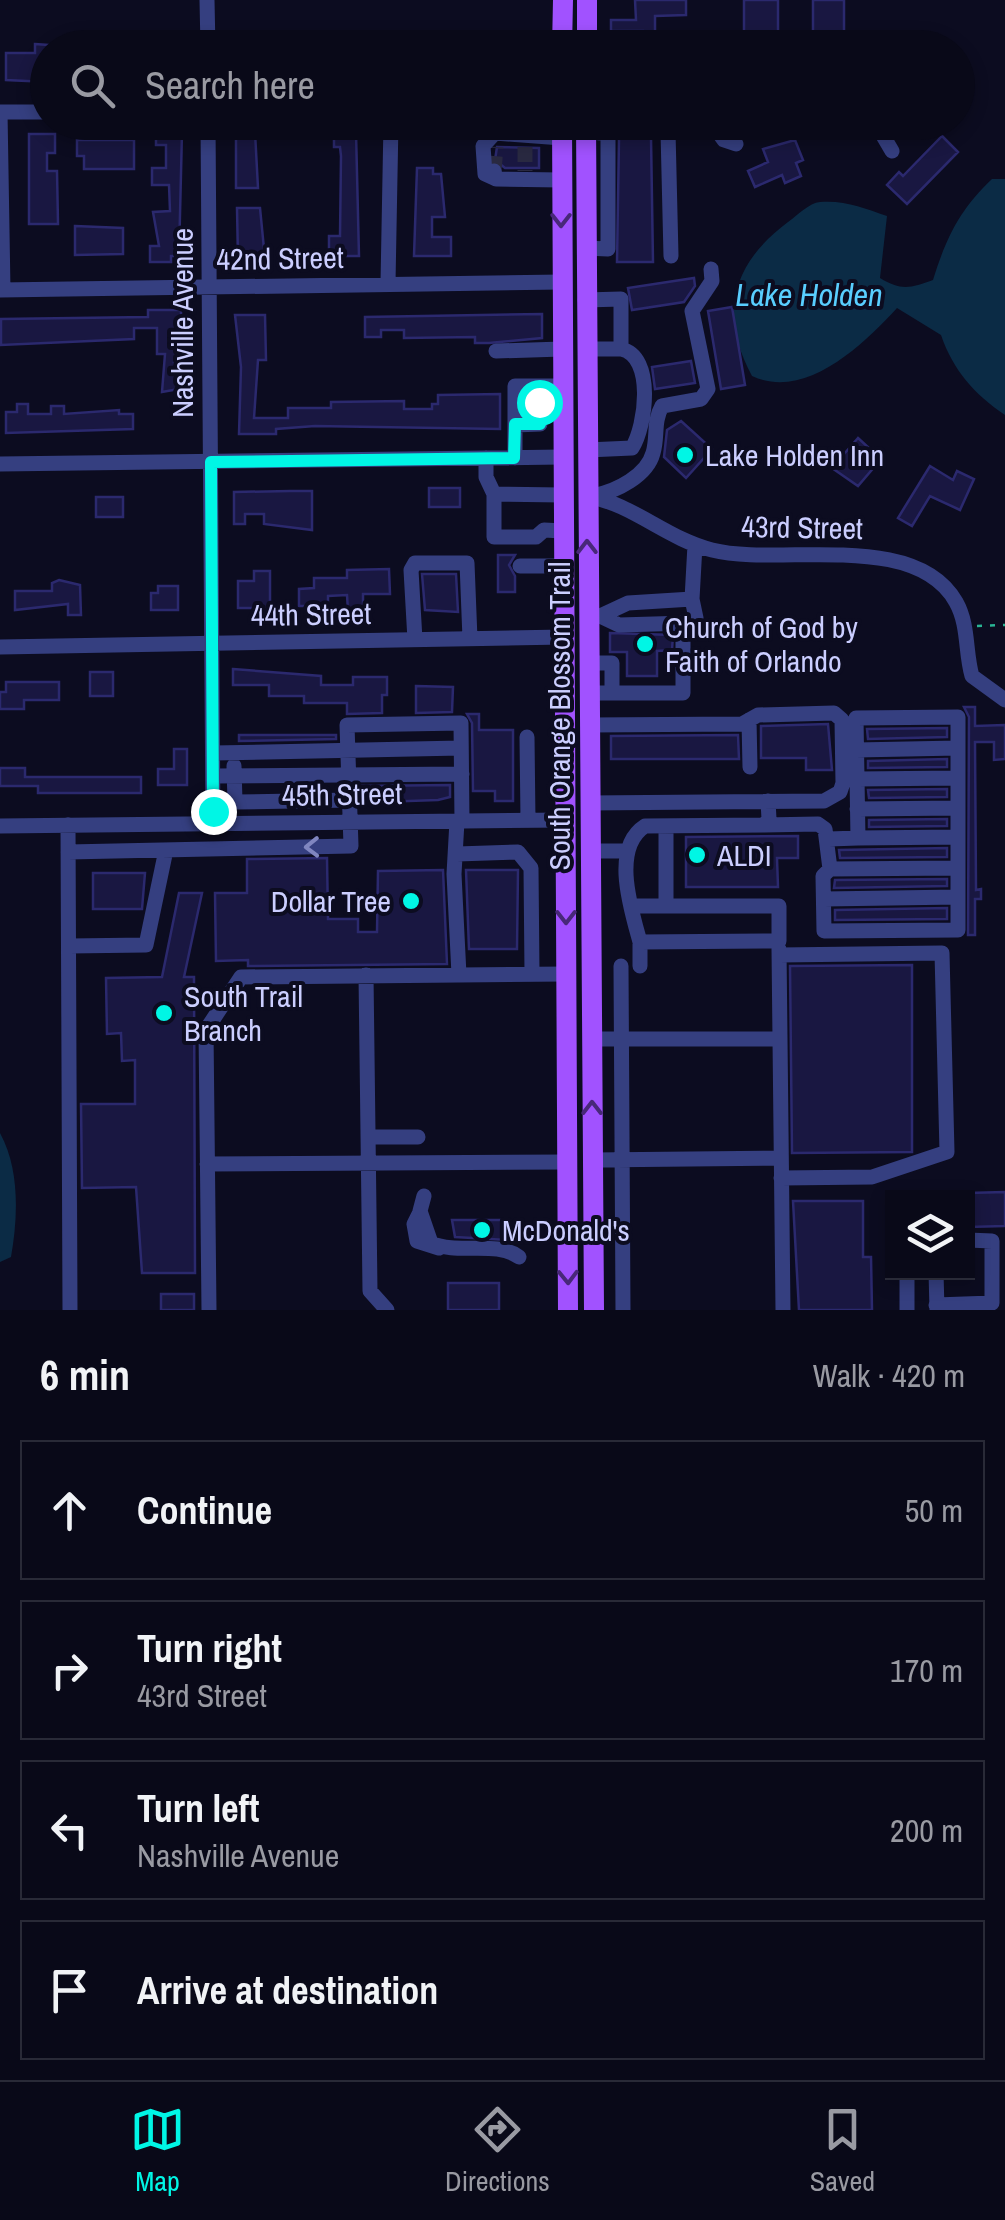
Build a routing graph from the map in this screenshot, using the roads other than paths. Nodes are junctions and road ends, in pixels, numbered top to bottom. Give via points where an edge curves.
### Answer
1 (207, 0) edge
2 (563, 0) edge
3 (587, 0) edge
4 (208, 30) edge
5 (562, 30) edge
6 (587, 30) edge
7 (0, 112) edge
8 (30, 112) edge
9 (208, 140) edge
10 (391, 140) edge
11 (489, 140) edge
12 (562, 140) edge
13 (589, 140) edge
14 (668, 140) edge
15 (724, 140) edge
16 (886, 140) edge
17 (736, 144) dead end
18 (892, 151) dead end
19 (561, 180) junction
20 (671, 256) dead end
21 (711, 268) dead end
22 (561, 282) junction
23 (388, 284) junction
24 (210, 287) junction
25 (2, 290) edge
26 (585, 300) junction
27 (621, 348) junction
28 (562, 349) junction
29 (586, 349) junction
30 (496, 351) dead end
31 (561, 386) junction
32 (587, 450) junction
33 (562, 457) junction
34 (486, 458) junction
35 (514, 458) junction
36 (211, 462) junction
37 (0, 464) edge
38 (494, 494) junction
39 (562, 494) junction
40 (587, 496) junction
41 (534, 532) junction
42 (695, 545) junction
43 (520, 566) dead end
44 (563, 566) junction
45 (594, 616) junction
46 (564, 637) junction
47 (470, 639) junction
48 (415, 640) junction
49 (683, 640) dead end
50 (212, 644) junction
51 (0, 647) edge
52 (588, 663) junction
53 (588, 693) junction
54 (612, 693) junction
55 (1005, 700) edge
56 (750, 720) junction
57 (588, 725) junction
58 (527, 736) dead end
59 (462, 748) junction
60 (958, 748) junction
61 (348, 750) junction
62 (856, 750) junction
63 (234, 752) junction
64 (213, 753) junction
65 (565, 760) junction
66 (750, 767) dead end
67 (349, 774) junction
68 (462, 774) junction
69 (213, 776) junction
70 (235, 776) junction
71 (958, 778) junction
72 (857, 779) junction
73 (350, 800) junction
74 (768, 801) junction
75 (589, 803) junction
76 (958, 808) junction
77 (857, 809) junction
78 (528, 820) junction
79 (565, 820) junction
80 (460, 821) junction
81 (350, 822) junction
82 (213, 824) junction
83 (68, 825) junction
84 (764, 825) junction
85 (0, 826) edge
86 (666, 826) junction
87 (858, 838) junction
88 (958, 838) junction
89 (829, 839) junction
90 (166, 850) junction
91 (590, 850) junction
92 (627, 850) junction
93 (68, 852) junction
94 (457, 854) junction
95 (958, 868) junction
96 (830, 869) junction
97 (590, 891) junction
98 (958, 898) junction
99 (824, 899) junction
100 (631, 906) junction
101 (666, 906) junction
102 (640, 942) junction
103 (69, 946) junction
104 (779, 948) junction
105 (621, 966) dead end
106 (640, 966) dead end
107 (532, 974) junction
108 (566, 974) junction
109 (366, 975) junction
110 (459, 975) junction
111 (780, 1038) junction
112 (591, 1039) junction
113 (621, 1039) junction
114 (368, 1137) junction
115 (418, 1137) dead end
116 (781, 1158) junction
117 (622, 1159) junction
118 (592, 1160) junction
119 (567, 1162) junction
120 (368, 1163) junction
121 (207, 1164) junction
122 (781, 1178) junction
123 (422, 1203) dead end
124 (975, 1240) edge
125 (519, 1257) dead end
126 (907, 1280) dead end
127 (936, 1280) edge
128 (936, 1308) edge
129 (70, 1310) edge
130 (209, 1310) edge
131 (387, 1310) edge
132 (568, 1310) edge
133 (594, 1310) edge
134 (623, 1310) edge
135 (783, 1310) edge
136 (907, 1310) edge

1 - 4 street
2 - 5 main road
3 - 6 main road
7 - 8 street
7 - 25 street
9 - 24 street, Nashville Avenue
10 - 23 street
11 - 19 street via 483,146 484,174
12 - 19 main road, South Orange Blossom Trail
13 - 26 main road, South Orange Blossom Trail
14 - 20 street
15 - 17 street
16 - 18 street
19 -> 22 main road, South Orange Blossom Trail
21 - 40 street via 712,282 692,312 708,388 701,399 662,406 647,466 617,489
22 - 23 street, 42nd Street
22 - 28 main road, South Orange Blossom Trail
23 - 24 street, 42nd Street
24 - 25 street, 42nd Street
24 - 36 street, Nashville Avenue
26 - 27 street via 621,299
26 - 29 main road, South Orange Blossom Trail
27 - 29 street
27 - 32 street via 642,365 641,434 632,448
28 - 30 street
28 - 31 main road, South Orange Blossom Trail
29 - 32 main road, South Orange Blossom Trail
31 - 33 main road, South Orange Blossom Trail
31 - 35 street via 527,408
32 - 40 main road, South Orange Blossom Trail
33 - 35 street
33 - 39 main road, South Orange Blossom Trail
34 - 35 street
34 - 36 street
34 - 38 street
36 - 37 street
36 - 50 street, Nashville Avenue
38 - 39 street
38 - 41 street via 494,537
39 - 41 main road, South Orange Blossom Trail
40 - 42 street, 43rd Street via 621,505
45 -> 40 main road, South Orange Blossom Trail
41 - 44 main road, South Orange Blossom Trail
42 - 45 street via 696,618 619,624
42 - 55 street, 43rd Street via 740,556 882,556 916,570 955,600 966,626 972,676
43 - 44 street
44 - 46 main road, South Orange Blossom Trail
45 - 52 main road, South Orange Blossom Trail
46 - 47 street, 44th Street
46 - 65 main road, South Orange Blossom Trail
47 - 48 street, 44th Street
47 - 48 street via 467,563 452,561 415,563 411,570
48 - 50 street, 44th Street
49 - 54 street via 683,693
50 - 51 street, 44th Street
50 - 64 street, Nashville Avenue
52 - 53 main road, South Orange Blossom Trail
52 - 54 street via 612,662
53 - 54 street
53 - 57 main road, South Orange Blossom Trail
56 - 57 street
56 - 66 street
56 - 74 street via 834,713 842,720 840,792 824,801
57 - 75 main road, South Orange Blossom Trail
58 - 78 street
59 - 61 street
59 - 61 street via 461,723 348,725
59 - 68 street
60 - 62 street
60 - 62 street via 958,717 856,718
60 - 71 street
61 - 63 street
61 - 67 street
62 - 72 street
63 - 64 street
63 - 70 street
64 - 69 street, Nashville Avenue
65 - 75 main road via 570,783
65 - 79 main road, South Orange Blossom Trail
67 - 68 street
67 - 70 street
67 - 73 street
68 - 80 street
69 - 70 street
69 - 82 street, Nashville Avenue
70 - 73 street via 235,802
71 - 72 street
71 - 76 street
72 - 77 street
73 - 81 street
74 - 75 street
74 - 84 street
75 - 91 main road, South Orange Blossom Trail
76 - 77 street
76 - 88 street
77 - 87 street
78 - 79 street, 45th Street
78 - 80 street, 45th Street
79 - 97 main road
79 -> 108 main road, South Orange Blossom Trail
80 - 81 street, 45th Street
80 - 94 street
81 - 82 street, 45th Street
81 -> 90 street via 351,846
82 - 83 street, 45th Street
83 - 85 street, 45th Street
83 - 93 street
84 - 86 street
84 - 89 street via 818,824
86 - 92 street via 645,826
86 - 101 street
87 - 88 street
87 - 89 street
88 - 95 street
89 - 96 street
90 - 93 street
90 - 103 street via 146,945
91 - 92 street
91 - 97 main road, South Orange Blossom Trail
92 - 100 street
93 - 103 street
94 - 107 street via 518,852 531,868
94 - 110 street
95 - 96 street
95 - 98 street
96 - 99 street
97 - 112 main road, South Orange Blossom Trail
98 - 99 street
98 - 99 street via 958,930 844,931 824,931
100 - 101 street
100 - 102 street
101 - 104 street via 779,906
102 - 104 street
102 - 106 street
103 - 129 street
104 - 111 street
104 - 122 street via 942,954 947,1152 872,1177
105 - 113 street
107 - 108 street
107 - 110 street
108 - 119 main road, South Orange Blossom Trail
109 - 110 street
109 - 114 street
109 - 121 street via 241,976 206,1030
111 - 113 street
111 - 116 street
112 - 113 street
118 -> 112 main road, South Orange Blossom Trail
113 - 117 street
114 - 115 street
114 - 120 street
116 - 117 street
116 - 122 street
117 - 118 street
117 - 134 street
118 - 133 main road, South Orange Blossom Trail
119 - 120 street
119 -> 132 main road, South Orange Blossom Trail
120 - 121 street
120 - 131 street via 370,1291
121 - 130 street
122 - 135 street
123 - 125 street via 431,1243 510,1250
124 - 128 street via 992,1241 992,1303
126 - 136 street
127 - 128 street

